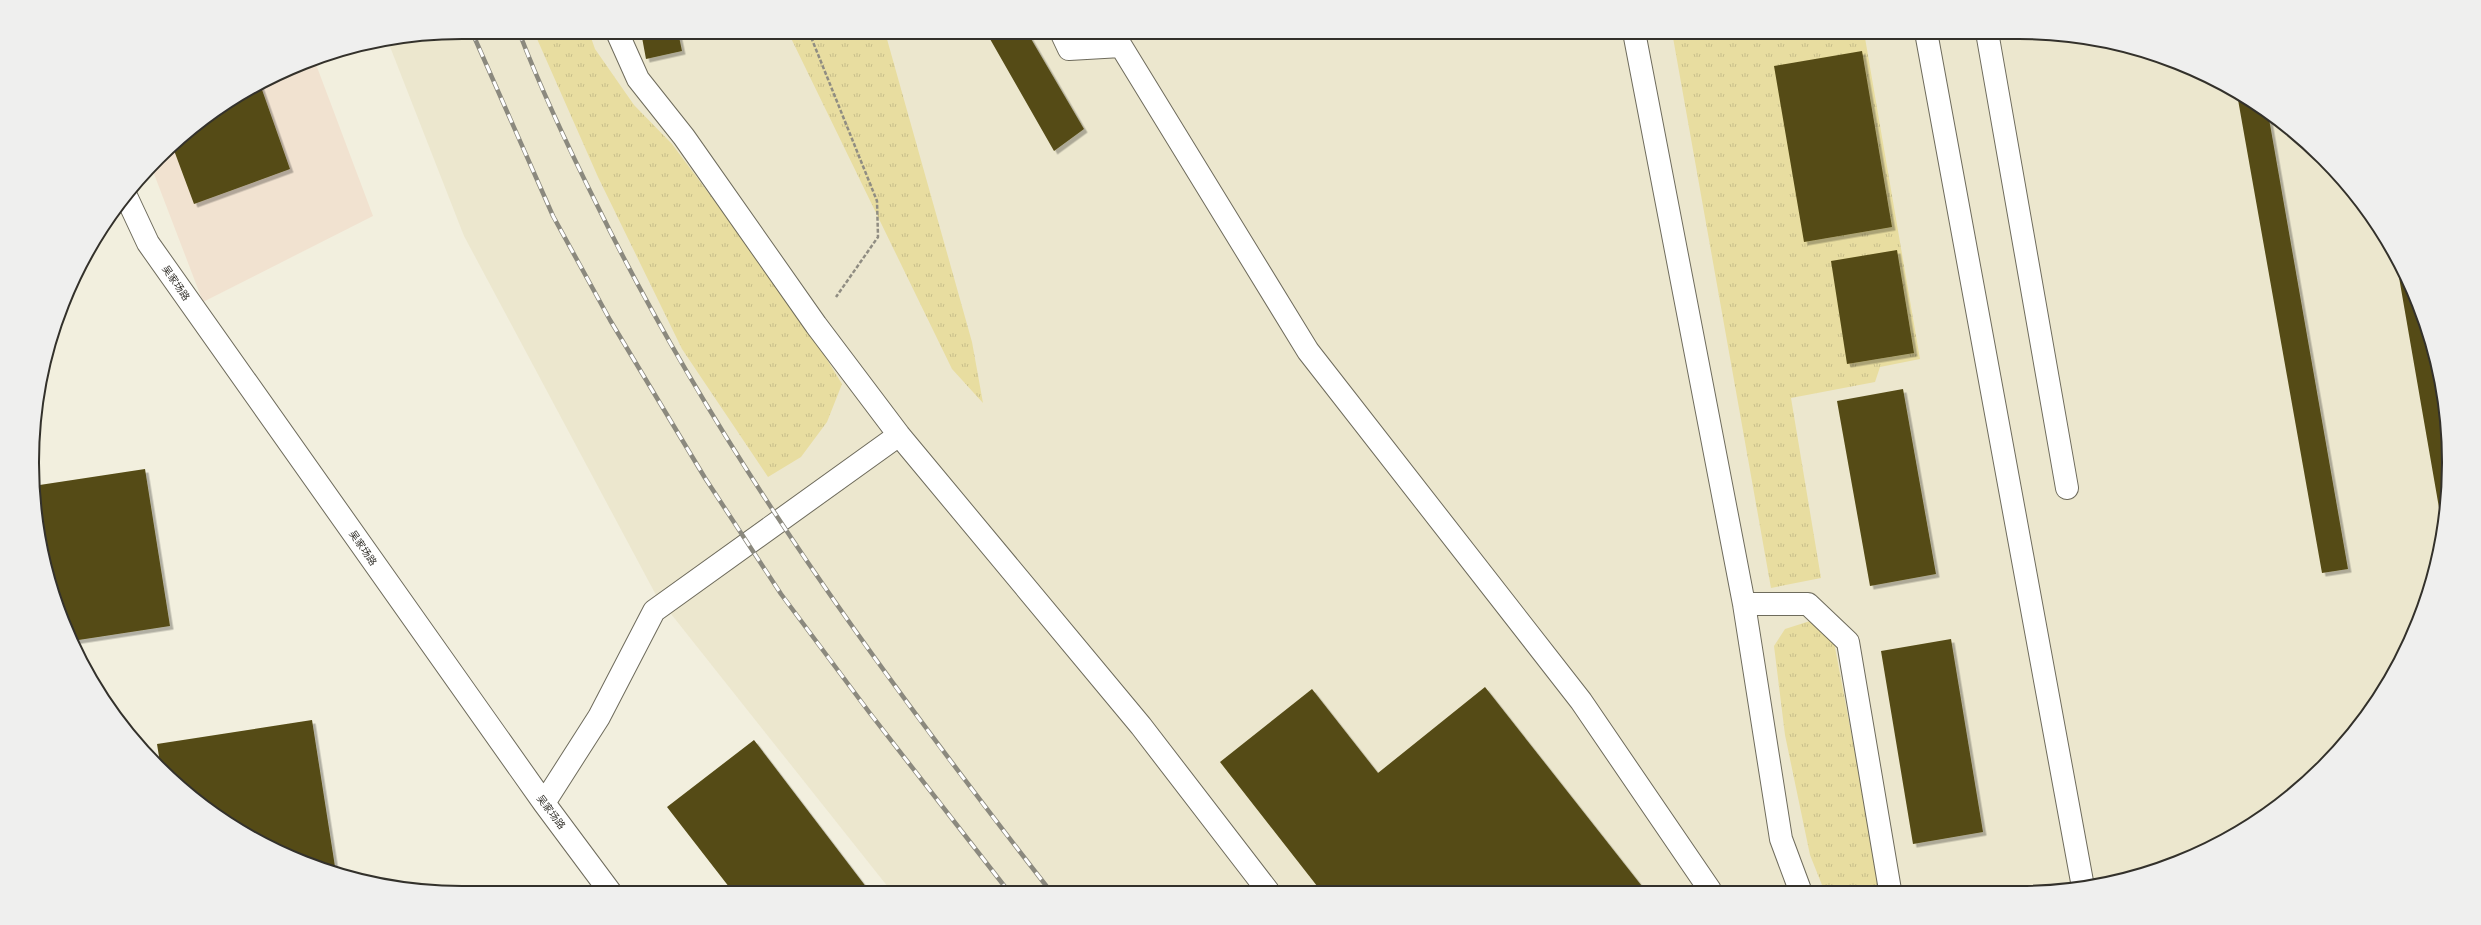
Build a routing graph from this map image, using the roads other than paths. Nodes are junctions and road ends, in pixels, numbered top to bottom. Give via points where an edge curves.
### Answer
1 (619, 39) edge
2 (1065, 39) edge
3 (1635, 39) edge
4 (1927, 39) edge
5 (1988, 39) edge
6 (129, 202) edge
7 (899, 435) junction
8 (2068, 488) dead end
9 (1744, 604) junction
10 (544, 803) junction
11 (2082, 881) edge
12 (602, 886) edge
13 (1264, 886) edge
14 (1707, 886) edge
15 (1798, 886) edge
16 (1889, 886) edge

1 - 7 street via 638,79 684,137 816,325
2 - 14 street via 1069,49 1121,46 1308,351 1581,701
3 - 9 street
4 - 11 street
5 - 8 street
6 - 10 street, 吴家场路 via 148,243
7 - 10 street via 654,611 599,717
7 - 13 street via 1141,726
9 - 15 street via 1781,839
9 - 16 street via 1808,604 1848,642
10 - 12 street, 吴家场路

